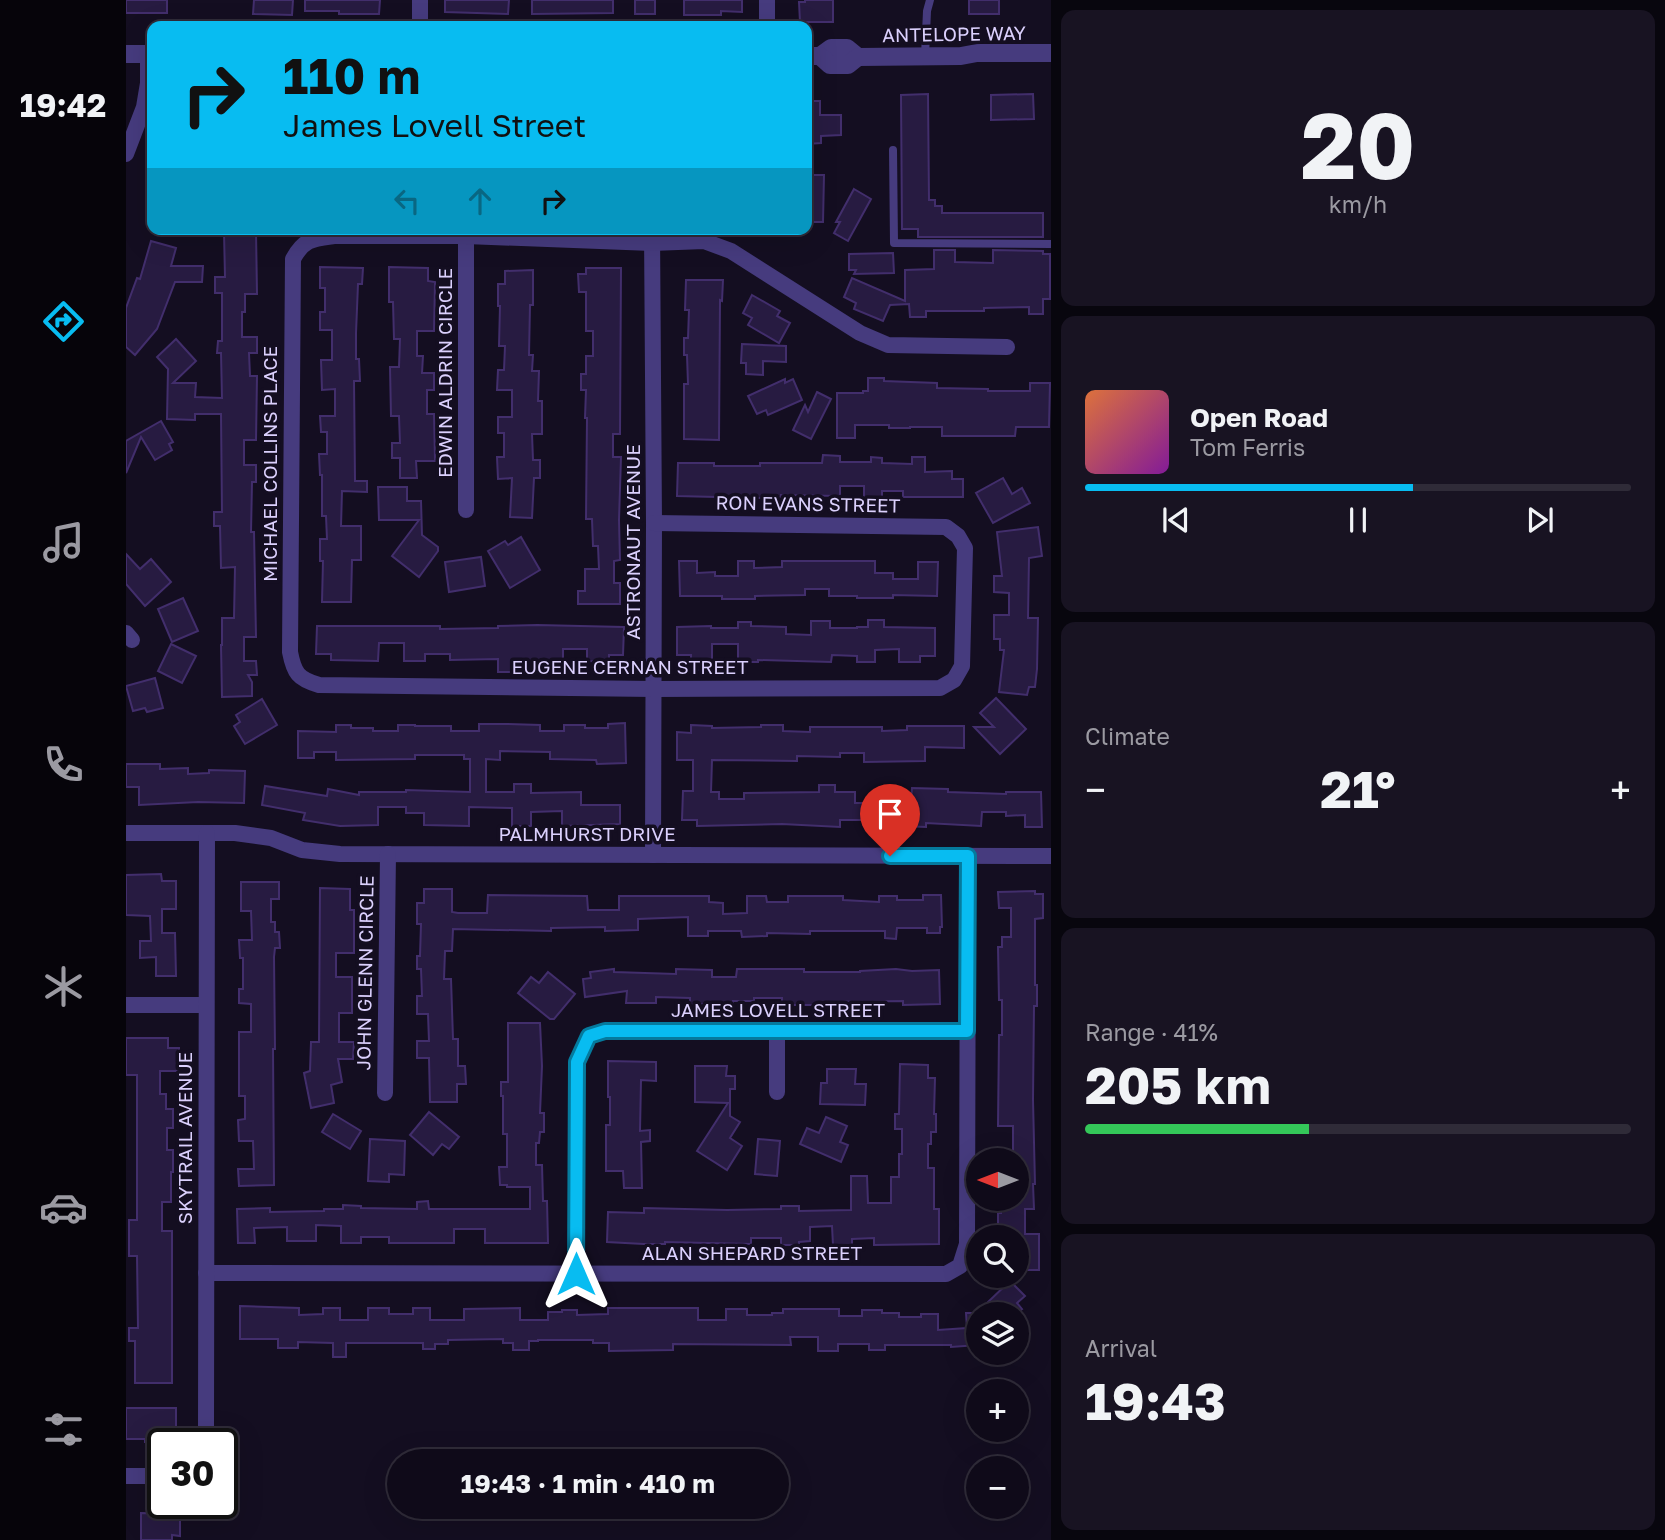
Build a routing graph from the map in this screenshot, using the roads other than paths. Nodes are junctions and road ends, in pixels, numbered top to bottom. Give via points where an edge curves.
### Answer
1 (420, 0) edge
2 (767, 0) edge
3 (930, 0) edge
4 (420, 21) edge
5 (767, 21) edge
6 (1051, 53) edge
7 (126, 54) edge
8 (147, 54) edge
9 (814, 56) edge
10 (925, 56) junction
11 (147, 89) edge
12 (893, 150) dead end
13 (126, 153) edge
14 (467, 236) junction
15 (652, 236) edge
16 (1051, 244) edge
17 (1007, 347) dead end
18 (467, 510) dead end
19 (654, 523) junction
20 (954, 680) joint
21 (304, 681) joint
22 (654, 689) junction
23 (126, 833) edge
24 (206, 833) junction
25 (388, 855) junction
26 (653, 855) junction
27 (968, 856) junction
28 (1051, 856) edge
29 (126, 1005) edge
30 (206, 1005) junction
31 (777, 1031) junction
32 (967, 1031) junction
33 (778, 1092) dead end
34 (385, 1093) dead end
35 (206, 1273) junction
36 (576, 1274) junction
37 (206, 1428) edge
38 (126, 1476) edge
39 (147, 1476) edge

1 - 4 street
2 - 5 street
3 - 10 lane
6 - 10 street, ANTELOPE WAY
7 - 8 street
9 - 10 street, ANTELOPE WAY via 830,65 848,65 858,57
11 - 13 street
12 - 16 lane via 894,243
14 - 15 street
14 - 18 street, EDWIN ALDRIN CIRCLE
14 - 21 street, MICHAEL COLLINS PLACE via 314,238 301,245 293,259 290,652 293,668
15 - 17 street via 704,241 731,251 860,333 888,345
15 - 19 street, ASTRONAUT AVENUE
19 - 20 street, RON EVANS STREET via 946,527 965,548 962,666
19 - 22 street, ASTRONAUT AVENUE
20 - 22 street, EUGENE CERNAN STREET via 940,688
21 - 22 street, EUGENE CERNAN STREET via 319,685
22 - 26 street, ASTRONAUT AVENUE
23 - 24 street, PALMHURST DRIVE
24 - 25 street, PALMHURST DRIVE via 271,838 302,850 341,855
24 - 30 street, SKYTRAIL AVENUE
25 - 26 street, PALMHURST DRIVE
25 - 34 street, JOHN GLENN CIRCLE
26 - 27 street, PALMHURST DRIVE
27 - 28 street, PALMHURST DRIVE
27 - 32 street
29 - 30 street
30 - 35 street, SKYTRAIL AVENUE
31 - 32 street, JAMES LOVELL STREET
31 - 33 street
31 - 36 street, JAMES LOVELL STREET via 605,1031 589,1036 577,1062
32 - 36 street, ALAN SHEPARD STREET via 967,1244 960,1266 946,1274
35 - 36 street, ALAN SHEPARD STREET
35 - 37 street, SKYTRAIL AVENUE
38 - 39 street

